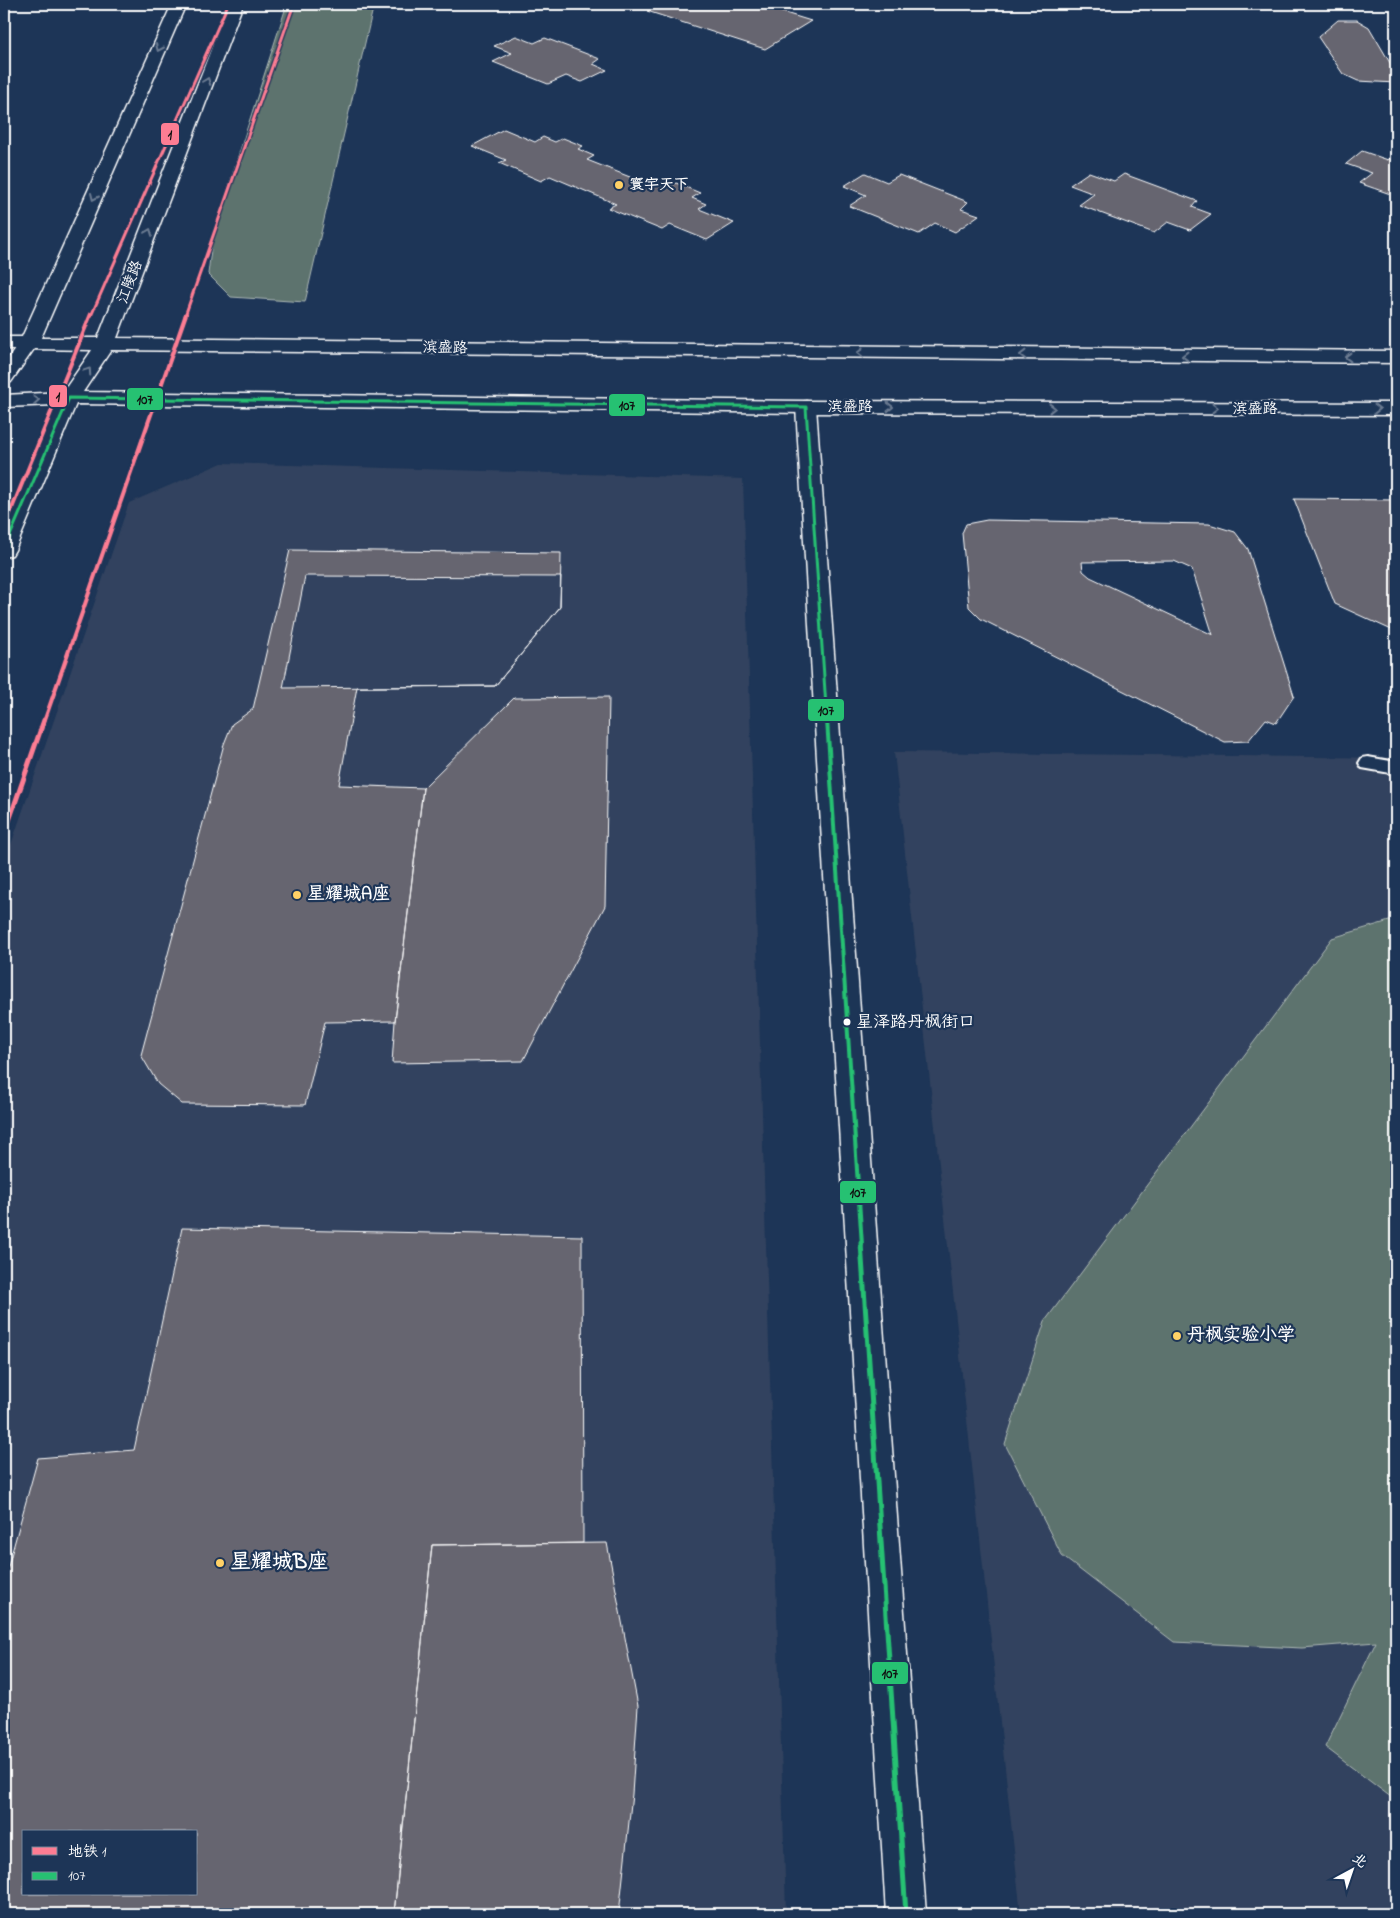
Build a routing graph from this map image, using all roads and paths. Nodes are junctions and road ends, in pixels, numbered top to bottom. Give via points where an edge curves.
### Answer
1 (179, 4) edge
2 (236, 4) edge
3 (4, 343) edge
4 (29, 343) junction
5 (106, 343) junction
6 (1396, 357) edge
7 (4, 378) edge
8 (69, 398) junction
9 (4, 401) edge
10 (806, 407) junction
11 (1396, 409) edge
12 (4, 550) edge
13 (1368, 763) dead end
14 (1396, 768) edge
15 (906, 1914) edge

1 -> 4 main road
5 -> 2 main road, 江陵路
3 - 4 main road, 滨盛路
4 - 5 main road, 滨盛路
4 - 7 main road
6 -> 5 main road, 滨盛路
8 -> 5 main road, 江陵路
9 -> 8 main road, 滨盛路
8 - 10 main road, 滨盛路
8 - 12 main road, 江陵路
10 -> 11 main road, 滨盛路
10 - 15 main road
13 - 14 lane

